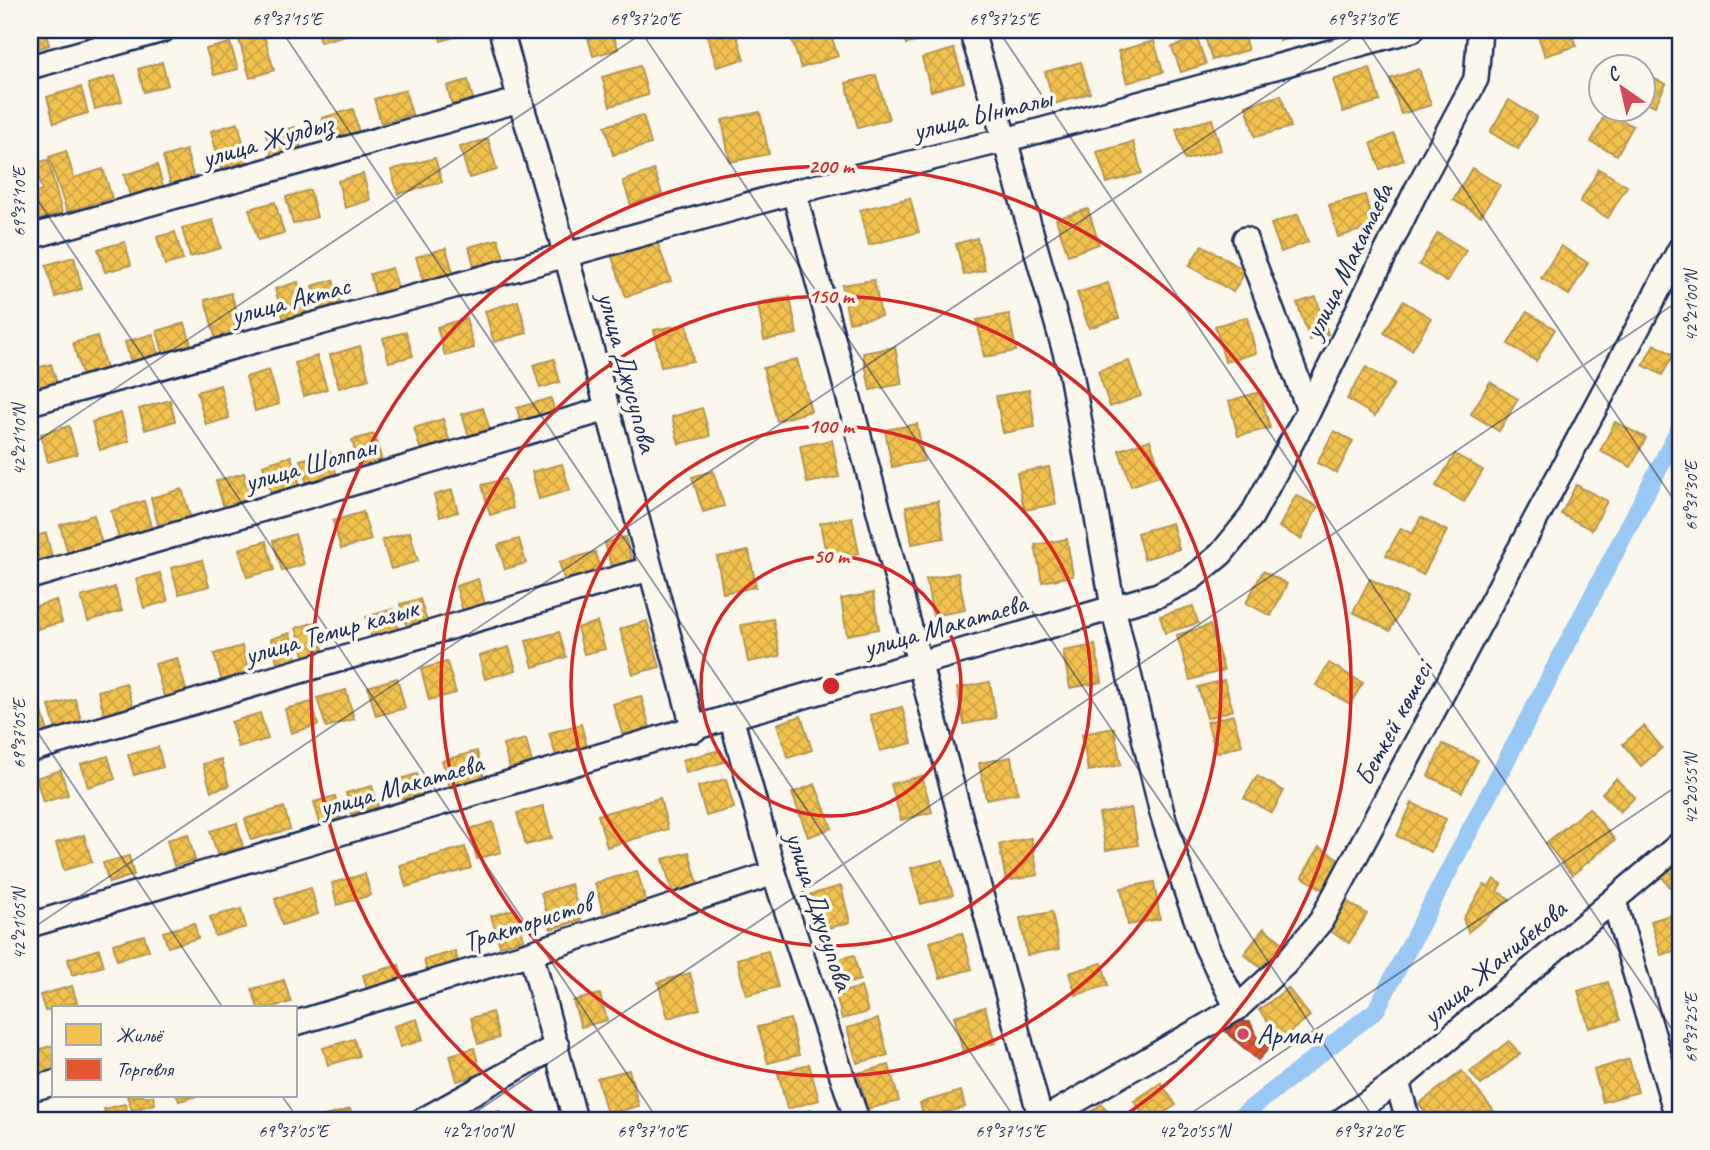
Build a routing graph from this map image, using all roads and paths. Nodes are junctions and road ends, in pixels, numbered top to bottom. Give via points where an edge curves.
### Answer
1 (163, 30) edge
2 (501, 30) edge
3 (971, 30) edge
4 (1412, 30) edge
5 (1480, 30) edge
6 (30, 67) edge
7 (520, 100) junction
8 (1005, 140) junction
9 (794, 192) junction
10 (30, 237) edge
11 (1245, 239) dead end
12 (1680, 249) edge
13 (566, 255) junction
14 (30, 403) edge
15 (607, 409) junction
16 (1309, 410) junction
17 (649, 569) junction
18 (30, 577) edge
19 (1113, 607) junction
20 (918, 664) junction
21 (731, 717) junction
22 (694, 730) junction
23 (30, 750) edge
24 (1680, 844) edge
25 (774, 873) junction
26 (1614, 901) junction
27 (30, 925) edge
28 (531, 953) junction
29 (1237, 1008) junction
30 (298, 1022) edge
31 (557, 1046) junction
32 (1397, 1082) junction
33 (52, 1084) edge
34 (30, 1089) edge
35 (423, 1120) edge
36 (575, 1120) edge
37 (857, 1120) edge
38 (1042, 1120) edge
39 (1342, 1120) edge
40 (1408, 1120) edge
41 (1678, 1120) edge

1 - 6 street
2 - 7 street, улица Джусупова
3 - 8 street
4 - 8 street, улица Ынталы
5 - 16 street, улица Макатаева via 1476,79 1416,189
7 - 10 street, улица Жулдыз
7 - 13 street, улица Джусупова
8 - 9 street, улица Ынталы
8 - 19 street via 1071,373
9 - 13 street, улица Ынталы
9 - 20 street
11 - 16 street
12 - 29 street, Беткей көшесі via 1321,920 1285,964
13 - 14 street, улица Актас
13 - 15 street, улица Джусупова
15 - 17 street, улица Джусупова
15 - 18 street, улица Шолпан
16 - 19 street, улица Макатаева via 1251,517 1222,554 1192,578 1158,595
17 - 22 street, улица Джусупова
17 - 23 street, улица Темир казык
19 - 20 street, улица Макатаева
19 - 29 street via 1162,813 1187,894
20 - 21 street, улица Макатаева
20 - 38 street
21 - 22 street, улица Макатаева
21 - 25 street, улица Джусупова
22 - 27 street, улица Макатаева
24 - 26 street, улица Жанибекова
25 - 28 street, Трактористов
25 - 37 street, улица Джусупова
26 - 32 street, улица Жанибекова
26 - 41 street
28 - 30 street, Трактористов
28 - 31 street
29 - 38 street, Беткей көшесі
31 - 35 street
31 - 36 street
32 - 39 street, улица Жанибекова
32 - 40 street
33 - 34 street

